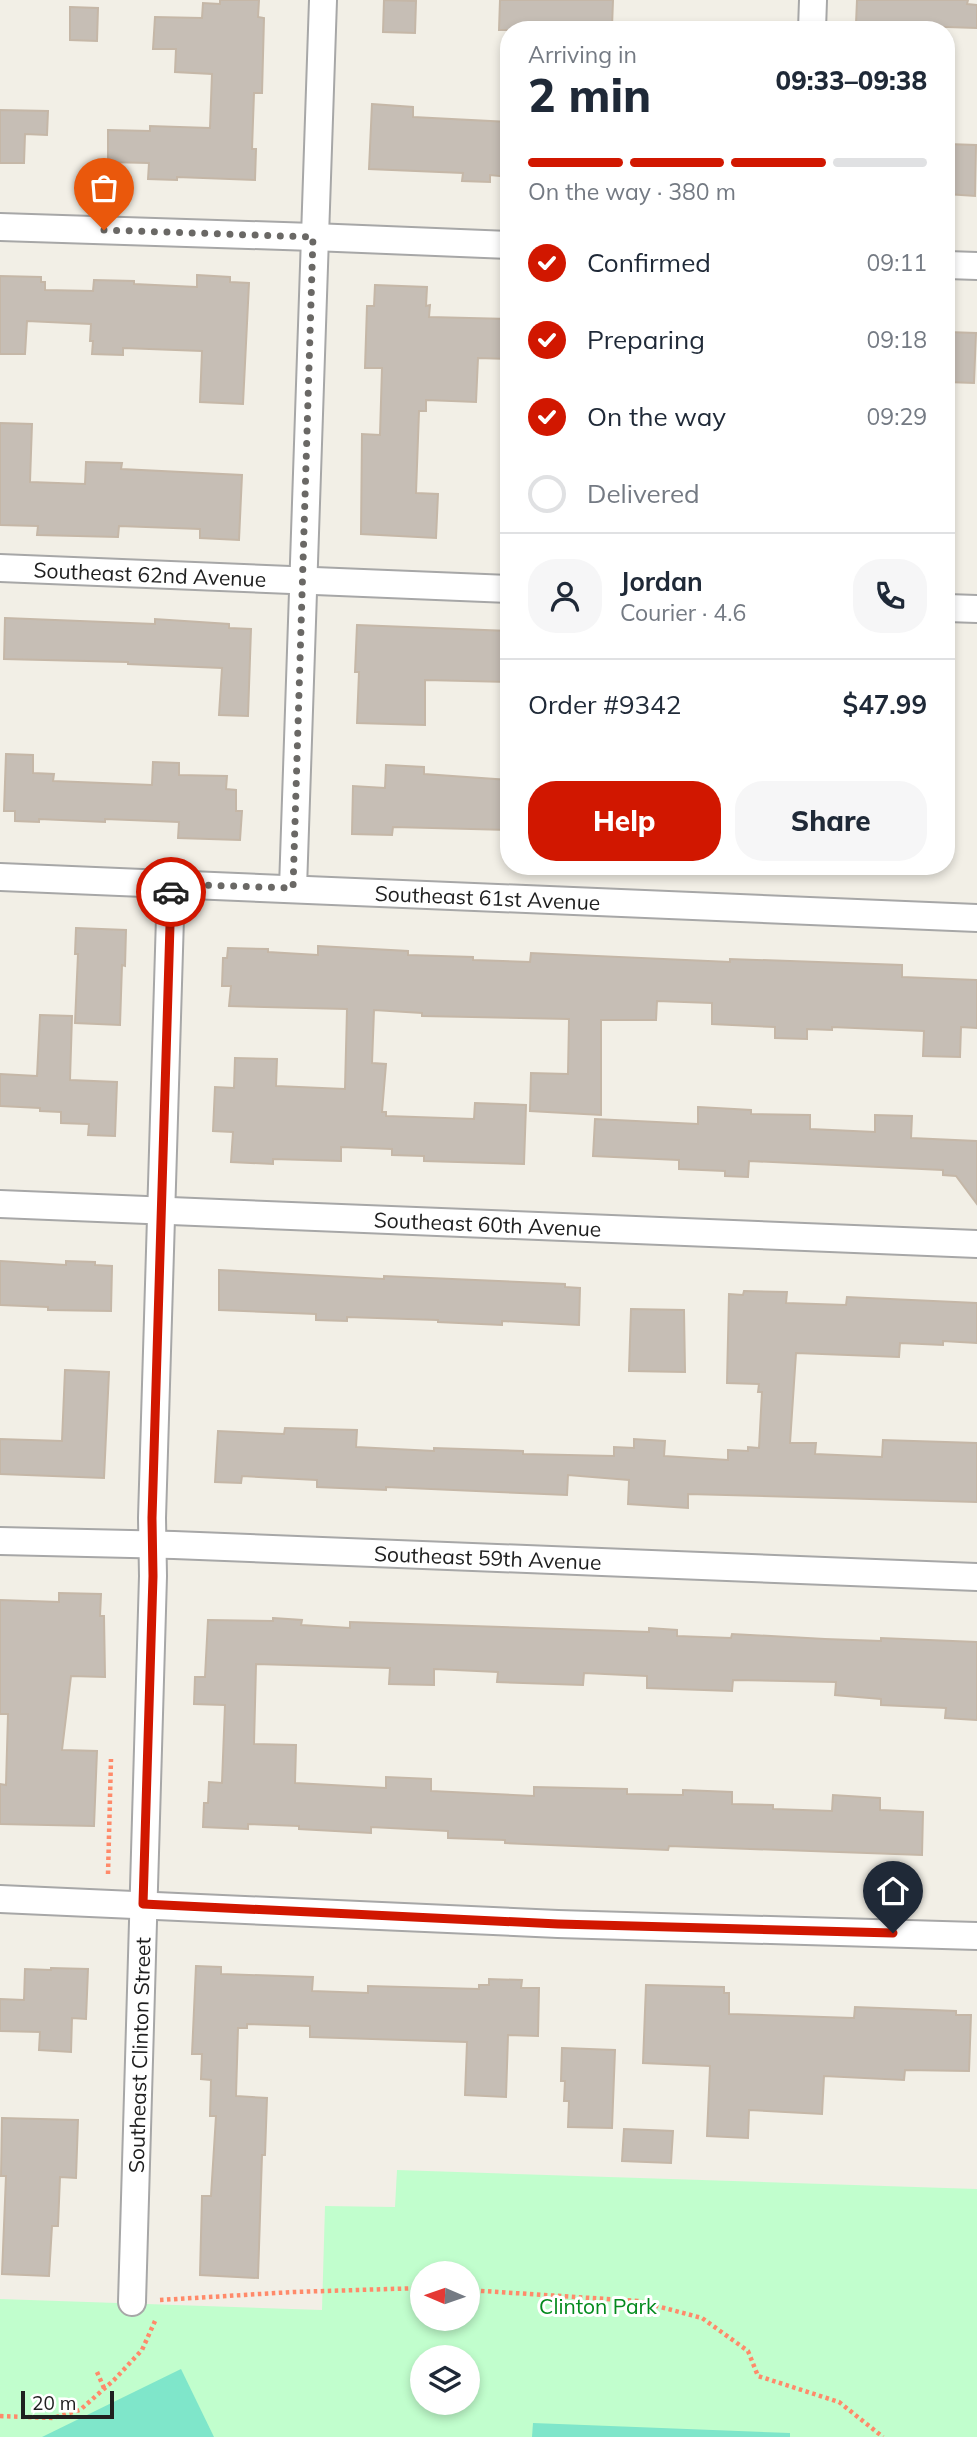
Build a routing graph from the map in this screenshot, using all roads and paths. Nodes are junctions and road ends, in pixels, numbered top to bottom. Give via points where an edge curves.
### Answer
1 (323, 0) edge
2 (813, 0) edge
3 (812, 21) edge
4 (0, 227) edge
5 (313, 237) junction
6 (500, 246) edge
7 (955, 265) edge
8 (977, 266) edge
9 (0, 568) edge
10 (303, 581) junction
11 (500, 589) edge
12 (955, 608) edge
13 (977, 609) edge
14 (0, 877) edge
15 (171, 884) junction
16 (293, 888) junction
17 (977, 918) edge
18 (0, 1204) edge
19 (162, 1211) junction
20 (977, 1244) edge
21 (0, 1541) edge
22 (154, 1545) junction
23 (977, 1577) edge
24 (111, 1759) dead end
25 (108, 1874) dead end
26 (0, 1899) edge
27 (143, 1904) junction
28 (977, 1936) edge
29 (410, 2288) edge
30 (480, 2291) edge
31 (132, 2302) dead end
32 (158, 2308) dead end
33 (157, 2316) dead end
34 (97, 2372) dead end
35 (104, 2388) junction
36 (0, 2416) edge
37 (883, 2437) edge

1 - 5 street
2 - 3 street
4 - 5 street
5 - 6 street
5 - 10 street
7 - 8 street
9 - 10 street, Southeast 62nd Avenue
10 - 11 street, Southeast 62nd Avenue
10 - 16 street
12 - 13 street
14 - 15 street, Southeast 61st Avenue
15 - 16 street, Southeast 61st Avenue
15 - 19 street, Southeast Clinton Street
16 - 17 street, Southeast 61st Avenue
18 - 19 street, Southeast 60th Avenue
19 - 20 street, Southeast 60th Avenue
19 - 22 street, Southeast Clinton Street
21 - 22 street, Southeast 59th Avenue
22 - 23 street, Southeast 59th Avenue
22 - 27 street, Southeast Clinton Street
24 - 25 path
26 - 27 street
27 - 28 street via 544,1924
27 - 31 street, Southeast Clinton Street
29 - 32 path via 159,2300
30 - 37 path via 638,2301 702,2318 748,2351 758,2376 839,2402
33 - 35 path via 142,2350
34 - 35 path
35 - 36 path via 80,2410 53,2418

